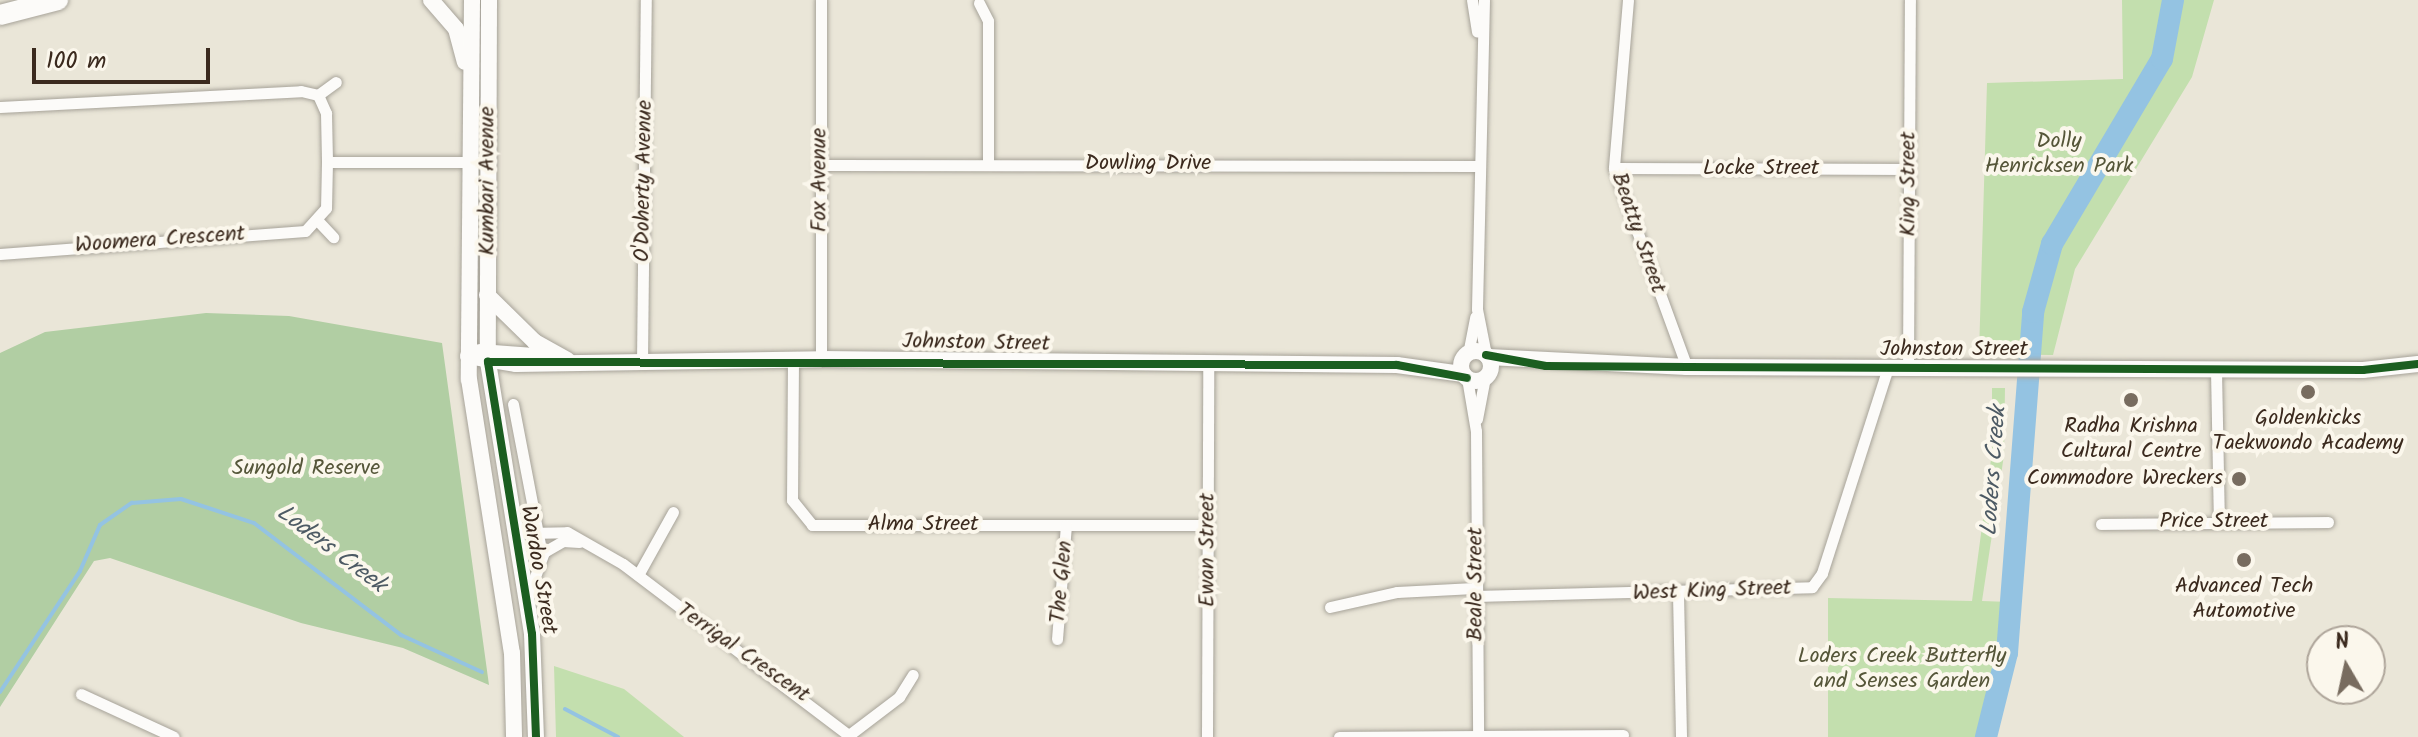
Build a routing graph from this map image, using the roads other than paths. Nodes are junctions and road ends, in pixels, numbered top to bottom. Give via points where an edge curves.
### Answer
1 (58, 0) edge
2 (431, 0) edge
3 (472, 0) edge
4 (489, 0) edge
5 (646, 0) edge
6 (821, 0) edge
7 (1472, 0) edge
8 (1484, 0) edge
9 (1628, 0) edge
10 (1910, 0) edge
11 (979, 3) dead end
12 (0, 15) edge
13 (1477, 32) junction
14 (336, 82) dead end
15 (468, 83) junction
16 (318, 95) junction
17 (0, 107) edge
18 (327, 162) junction
19 (467, 162) junction
20 (490, 162) junction
21 (988, 163) junction
22 (820, 165) junction
23 (1477, 166) junction
24 (1614, 168) junction
25 (1908, 169) junction
26 (319, 222) junction
27 (333, 237) dead end
28 (0, 254) edge
29 (487, 295) junction
30 (1477, 309) junction
31 (468, 356) junction
32 (488, 356) junction
33 (1487, 356) junction
34 (821, 359) junction
35 (793, 360) junction
36 (572, 362) junction
37 (642, 362) junction
38 (1208, 364) junction
39 (540, 365) junction
40 (1465, 366) junction
41 (1546, 366) junction
42 (2418, 366) edge
43 (1687, 367) junction
44 (1888, 367) junction
45 (1908, 368) junction
46 (2216, 370) junction
47 (2363, 370) junction
48 (2418, 375) edge
49 (1486, 376) junction
50 (491, 397) junction
51 (513, 404) dead end
52 (1476, 431) junction
53 (673, 512) dead end
54 (2219, 521) junction
55 (2328, 522) dead end
56 (2101, 524) dead end
57 (513, 525) junction
58 (1066, 525) junction
59 (1208, 525) junction
60 (543, 532) junction
61 (592, 546) junction
62 (542, 554) junction
63 (638, 575) junction
64 (1474, 592) junction
65 (1678, 593) junction
66 (528, 601) junction
67 (1330, 607) dead end
68 (1057, 639) dead end
69 (913, 675) dead end
70 (81, 694) dead end
71 (1478, 735) edge
72 (1623, 735) dead end
73 (850, 736) edge
74 (174, 737) edge
75 (514, 737) edge
76 (536, 737) edge
77 (1207, 737) edge
78 (1339, 737) edge
79 (1681, 737) edge

1 - 12 highway
2 - 15 street via 458,33
3 - 15 street, Kumbari Avenue
4 - 20 street, Kumbari Avenue
5 - 37 street, O'Doherty Avenue
6 - 22 street, Fox Avenue
7 - 13 street
8 - 13 street
9 - 24 street, Beatty Street
10 - 25 street, King Street
11 - 21 street via 988,21
13 - 23 street, Beale Street
14 - 16 street
15 - 19 street, Kumbari Avenue
16 - 17 street
16 - 18 street via 326,113
18 - 19 street
18 - 26 street
19 - 20 street
19 - 31 street, Kumbari Avenue
20 - 29 street, Kumbari Avenue
21 - 22 street, Dowling Drive
21 - 23 street, Dowling Drive
22 - 34 street, Fox Avenue
23 - 30 street, Beale Street
24 - 25 street, Locke Street
24 - 43 street, Beatty Street
25 - 45 street, King Street
26 - 27 street
26 - 28 street, Woomera Crescent via 305,231
29 - 32 street, Kumbari Avenue
29 - 36 street via 535,342
30 - 33 street, Beale Street
30 - 40 street, Beale Street
31 - 32 street
31 - 75 street, Wardoo Street via 512,653
32 - 36 street, Johnston Street
32 - 39 street, Johnston Street
32 - 50 street, Wardoo Street
33 - 40 street, Johnston Street
33 - 41 street, Johnston Street
33 - 49 street
34 - 35 street, Johnston Street
34 - 38 street, Johnston Street
35 - 37 street, Johnston Street
35 - 58 street, Alma Street via 792,500 812,525
36 - 37 street, Johnston Street
36 - 39 street, Johnston Street
38 - 40 street, Johnston Street
38 - 59 street, Ewan Street
39 - 50 street via 507,375
40 - 49 street, Johnston Street
40 - 52 street, Beale Street
41 - 43 street, Johnston Street
41 - 49 street, Johnston Street
42 - 47 street, Johnston Street
42 - 48 street
43 - 44 street, Johnston Street
44 - 45 street, Johnston Street
44 - 65 street, West King Street via 1822,573 1812,587
45 - 46 street, Johnston Street
46 - 47 street, Johnston Street
46 - 54 street
47 - 48 street, Johnston Street
49 - 52 street, Beale Street
50 - 57 street, Wardoo Street
51 - 60 street, Wardoo Street
52 - 64 street, Beale Street
53 - 63 street
54 - 55 street, Price Street
54 - 56 street, Price Street
57 - 60 street, Terrigal Crescent
57 - 66 street, Wardoo Street
58 - 59 street, Alma Street
58 - 68 street, The Glen
59 - 77 street, Ewan Street
60 - 61 street, Terrigal Crescent via 567,532
60 - 62 street, Wardoo Street
61 - 62 street via 563,541
61 - 63 street, Terrigal Crescent
62 - 66 street
63 - 73 street, Terrigal Crescent
64 - 65 street, West King Street
64 - 67 street, West King Street via 1397,592
64 - 71 street, Beale Street
65 - 79 street
66 - 76 street, Wardoo Street
69 - 73 street via 899,697
70 - 74 street
71 - 72 street
71 - 78 street

